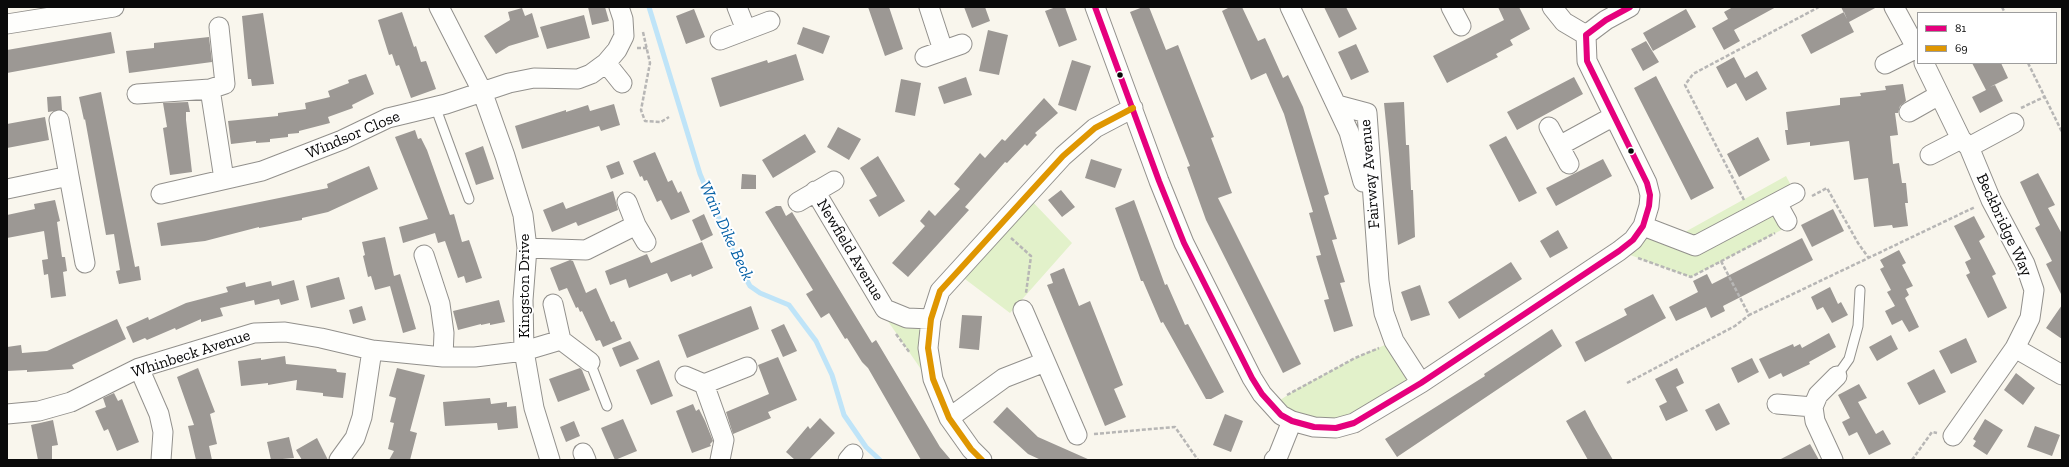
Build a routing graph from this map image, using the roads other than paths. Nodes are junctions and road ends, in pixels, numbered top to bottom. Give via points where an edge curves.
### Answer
1 (114, 7) edge
2 (439, 7) edge
3 (619, 7) edge
4 (737, 7) edge
5 (929, 7) edge
6 (1095, 7) edge
7 (1290, 7) edge
8 (1451, 7) edge
9 (1552, 7) edge
10 (1630, 7) edge
11 (1894, 7) edge
12 (770, 21) dead end
13 (7, 24) edge
14 (1461, 26) dead end
15 (219, 27) dead end
16 (746, 30) junction
17 (1586, 35) junction
18 (720, 40) dead end
19 (962, 44) dead end
20 (1917, 49) edge
21 (944, 50) junction
22 (1917, 55) edge
23 (925, 57) dead end
24 (606, 63) junction
25 (1885, 64) dead end
26 (1925, 64) edge
27 (622, 83) dead end
28 (210, 89) junction
29 (482, 91) junction
30 (137, 94) dead end
31 (1940, 96) junction
32 (435, 106) junction
33 (1132, 108) junction
34 (1909, 112) dead end
35 (1614, 116) junction
36 (59, 120) dead end
37 (2014, 123) road end
38 (1549, 127) dead end
39 (1965, 143) junction
40 (1559, 146) junction
41 (1930, 155) dead end
42 (1569, 164) dead end
43 (69, 176) junction
44 (224, 179) junction
45 (834, 181) dead end
46 (7, 189) edge
47 (815, 191) junction
48 (1795, 193) road end
49 (161, 194) dead end
50 (468, 199) dead end
51 (628, 202) dead end
52 (798, 202) dead end
53 (1777, 203) junction
54 (1787, 221) dead end
55 (636, 225) junction
56 (1643, 226) junction
57 (646, 242) dead end
58 (527, 248) junction
59 (424, 255) dead end
60 (85, 263) dead end
61 (1860, 290) dead end
62 (553, 304) dead end
63 (1024, 310) road end
64 (931, 319) junction
65 (561, 340) junction
66 (2016, 348) junction
67 (372, 350) junction
68 (524, 351) junction
69 (444, 357) junction
70 (590, 362) joint
71 (1045, 362) junction
72 (747, 367) dead end
73 (139, 368) junction
74 (2062, 375) edge
75 (685, 376) dead end
76 (1837, 376) joint
77 (1421, 383) junction
78 (704, 384) junction
79 (1777, 404) dead end
80 (607, 406) dead end
81 (1813, 408) junction
82 (7, 414) edge
83 (949, 418) junction
84 (1292, 421) junction
85 (1077, 435) road end
86 (1953, 436) road end
87 (160, 460) edge
88 (339, 460) edge
89 (550, 460) edge
90 (720, 460) edge
91 (982, 460) edge
92 (1274, 460) edge
93 (1833, 460) edge

1 - 13 street
2 - 29 street, Kingston Drive
3 - 24 street via 624,36
4 - 16 street
5 - 21 street
6 - 33 street
7 - 77 street, Fairway Avenue via 1337,105 1367,113 1384,313 1394,341
8 - 14 street
9 - 17 street via 1564,22
10 - 17 street
11 - 20 street, Beckbridge Way
12 - 16 street
15 - 28 street via 225,84
16 - 18 street
17 - 35 street via 1586,61
19 - 21 street
21 - 23 street
22 - 25 street
24 - 27 street
24 - 29 street via 578,79 521,80
26 - 31 street, Beckbridge Way
28 - 30 street
28 - 44 street
29 - 32 street, Windsor Close
29 - 58 street, Kingston Drive via 516,191 526,231
31 - 34 street
31 - 39 street, Beckbridge Way
32 - 44 street, Windsor Close via 388,118 342,140 262,171
32 - 50 lane
33 - 64 street via 1095,128 1063,156 940,290
33 - 84 street via 1184,243 1252,378 1271,406
35 - 40 street
35 - 56 street via 1647,183 1649,206
36 - 43 street
37 - 39 street
38 - 40 street
39 - 41 street
39 - 66 street, Beckbridge Way via 1991,200 2025,264 2034,290 2030,318
40 - 42 street
43 - 46 street
43 - 60 street
44 - 49 street, Windsor Close
45 - 47 street, Newfield Avenue
47 - 52 street, Newfield Avenue
47 - 64 street, Newfield Avenue via 885,309 907,318
48 - 53 street
51 - 55 street
53 - 54 street
53 - 56 street via 1696,246
55 - 57 street
55 - 58 street via 586,250
56 - 77 street via 1633,240 1585,274
58 - 68 street, Kingston Drive via 523,300
59 - 69 street via 423,280 440,304
61 - 76 lane via 1858,326 1849,359
62 - 65 street
63 - 71 street
64 - 83 street via 928,348 933,379
65 - 68 street, Whinbeck Avenue
65 - 70 street
66 - 74 street
66 - 86 street, Beckbridge Way
67 - 69 street, Whinbeck Avenue
67 - 73 street, Whinbeck Avenue via 285,332 254,333
67 - 88 street via 362,417 355,438
68 - 69 street, Whinbeck Avenue
68 - 89 street, Kingston Drive via 534,408
70 - 80 lane
71 - 83 street via 1004,378
71 - 85 street
72 - 78 street
73 - 82 street, Whinbeck Avenue via 71,402 39,411
73 - 87 street via 160,414 163,432
75 - 78 street
76 - 81 street via 1818,395
77 - 84 street via 1354,423 1336,428 1314,427
78 - 90 street via 724,440
79 - 81 street
81 - 93 street via 1815,421
83 - 91 street
84 - 92 street

